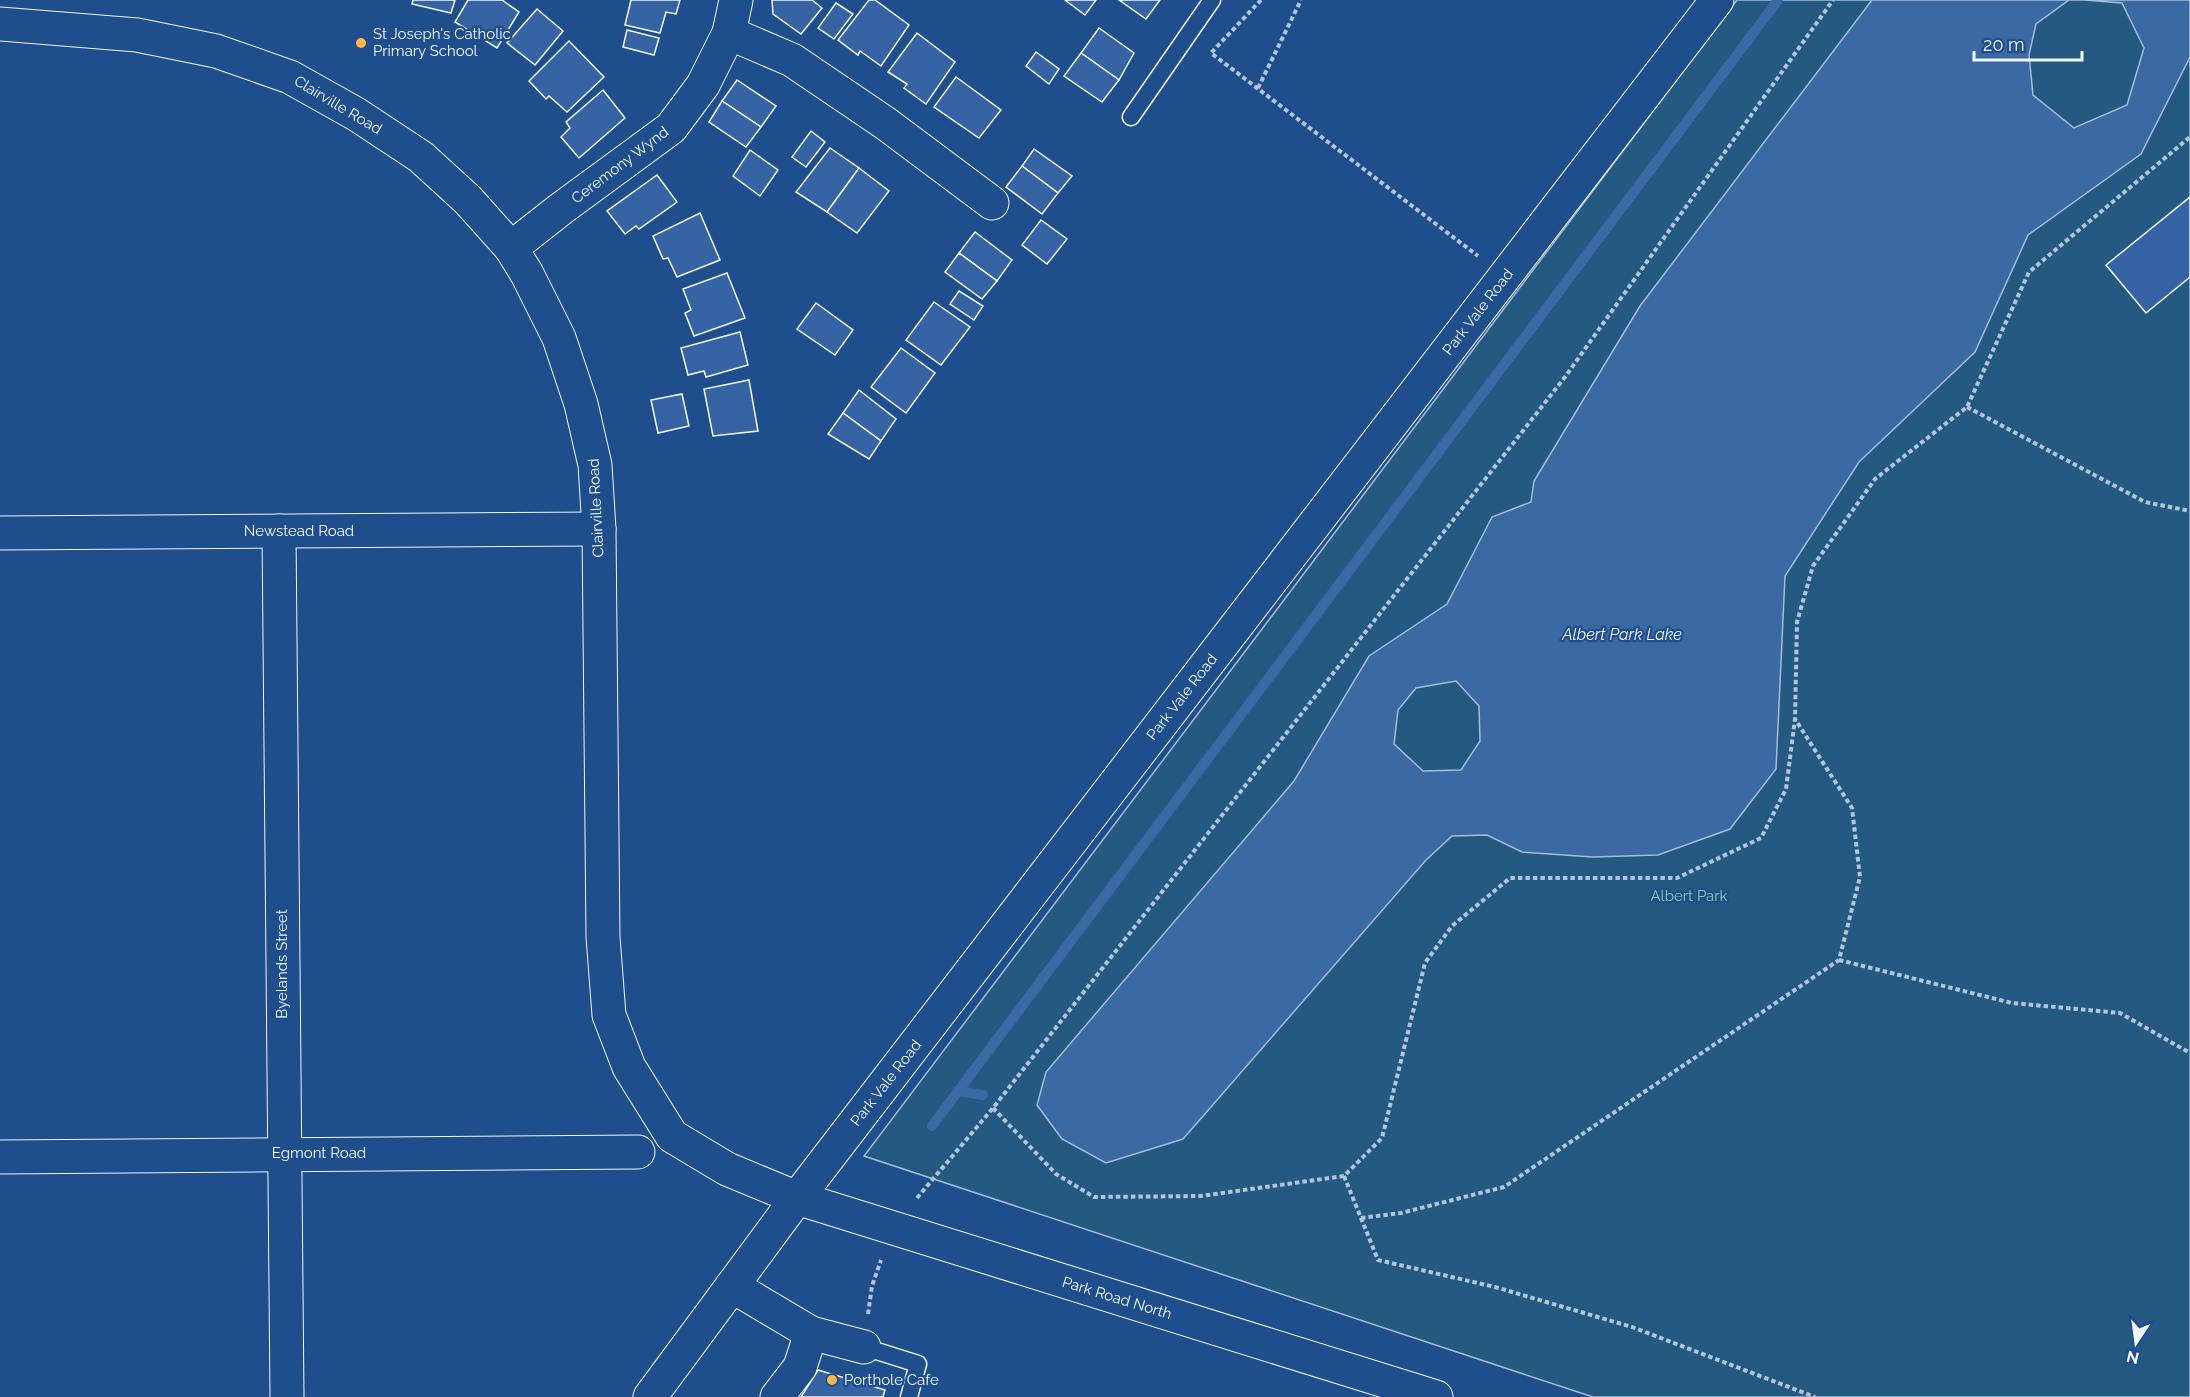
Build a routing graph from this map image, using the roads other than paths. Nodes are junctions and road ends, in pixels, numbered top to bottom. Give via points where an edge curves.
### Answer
1 (736, 0) edge
2 (1212, 0) edge
3 (1717, 0) edge
4 (0, 24) edge
5 (729, 33) junction
6 (1131, 117) dead end
7 (992, 204) dead end
8 (511, 248) junction
9 (598, 529) junction
10 (279, 531) junction
11 (0, 533) edge
12 (638, 1152) dead end
13 (284, 1153) junction
14 (0, 1157) edge
15 (797, 1198) junction
16 (732, 1286) junction
17 (811, 1333) junction
18 (864, 1347) joint
19 (287, 1397) edge
20 (650, 1397) edge
21 (777, 1397) edge
22 (909, 1397) edge
23 (1436, 1397) edge

1 - 5 street, Ceremony Wynd
2 - 6 lane
3 - 15 street, Park Vale Road
4 - 8 street, Clairville Road via 137,34 216,51 290,76 421,157 468,200
5 - 7 street via 792,60 885,123
5 - 8 street, Ceremony Wynd via 703,85 671,128
8 - 9 street, Clairville Road via 559,338 581,404 595,465
9 - 10 street, Newstead Road
9 - 15 street, Clairville Road via 603,937 609,1014 629,1067 672,1136 727,1169
10 - 11 street, Newstead Road
10 - 13 street, Byelands Street
12 - 13 street, Egmont Road
13 - 14 street, Egmont Road
13 - 19 street, Byelands Street
15 - 16 street, Park Vale Road
15 - 23 street, Park Road North
16 - 17 street
16 - 20 street, Park Vale Road
17 - 18 street
17 - 21 street via 800,1368
18 - 22 lane via 918,1364

